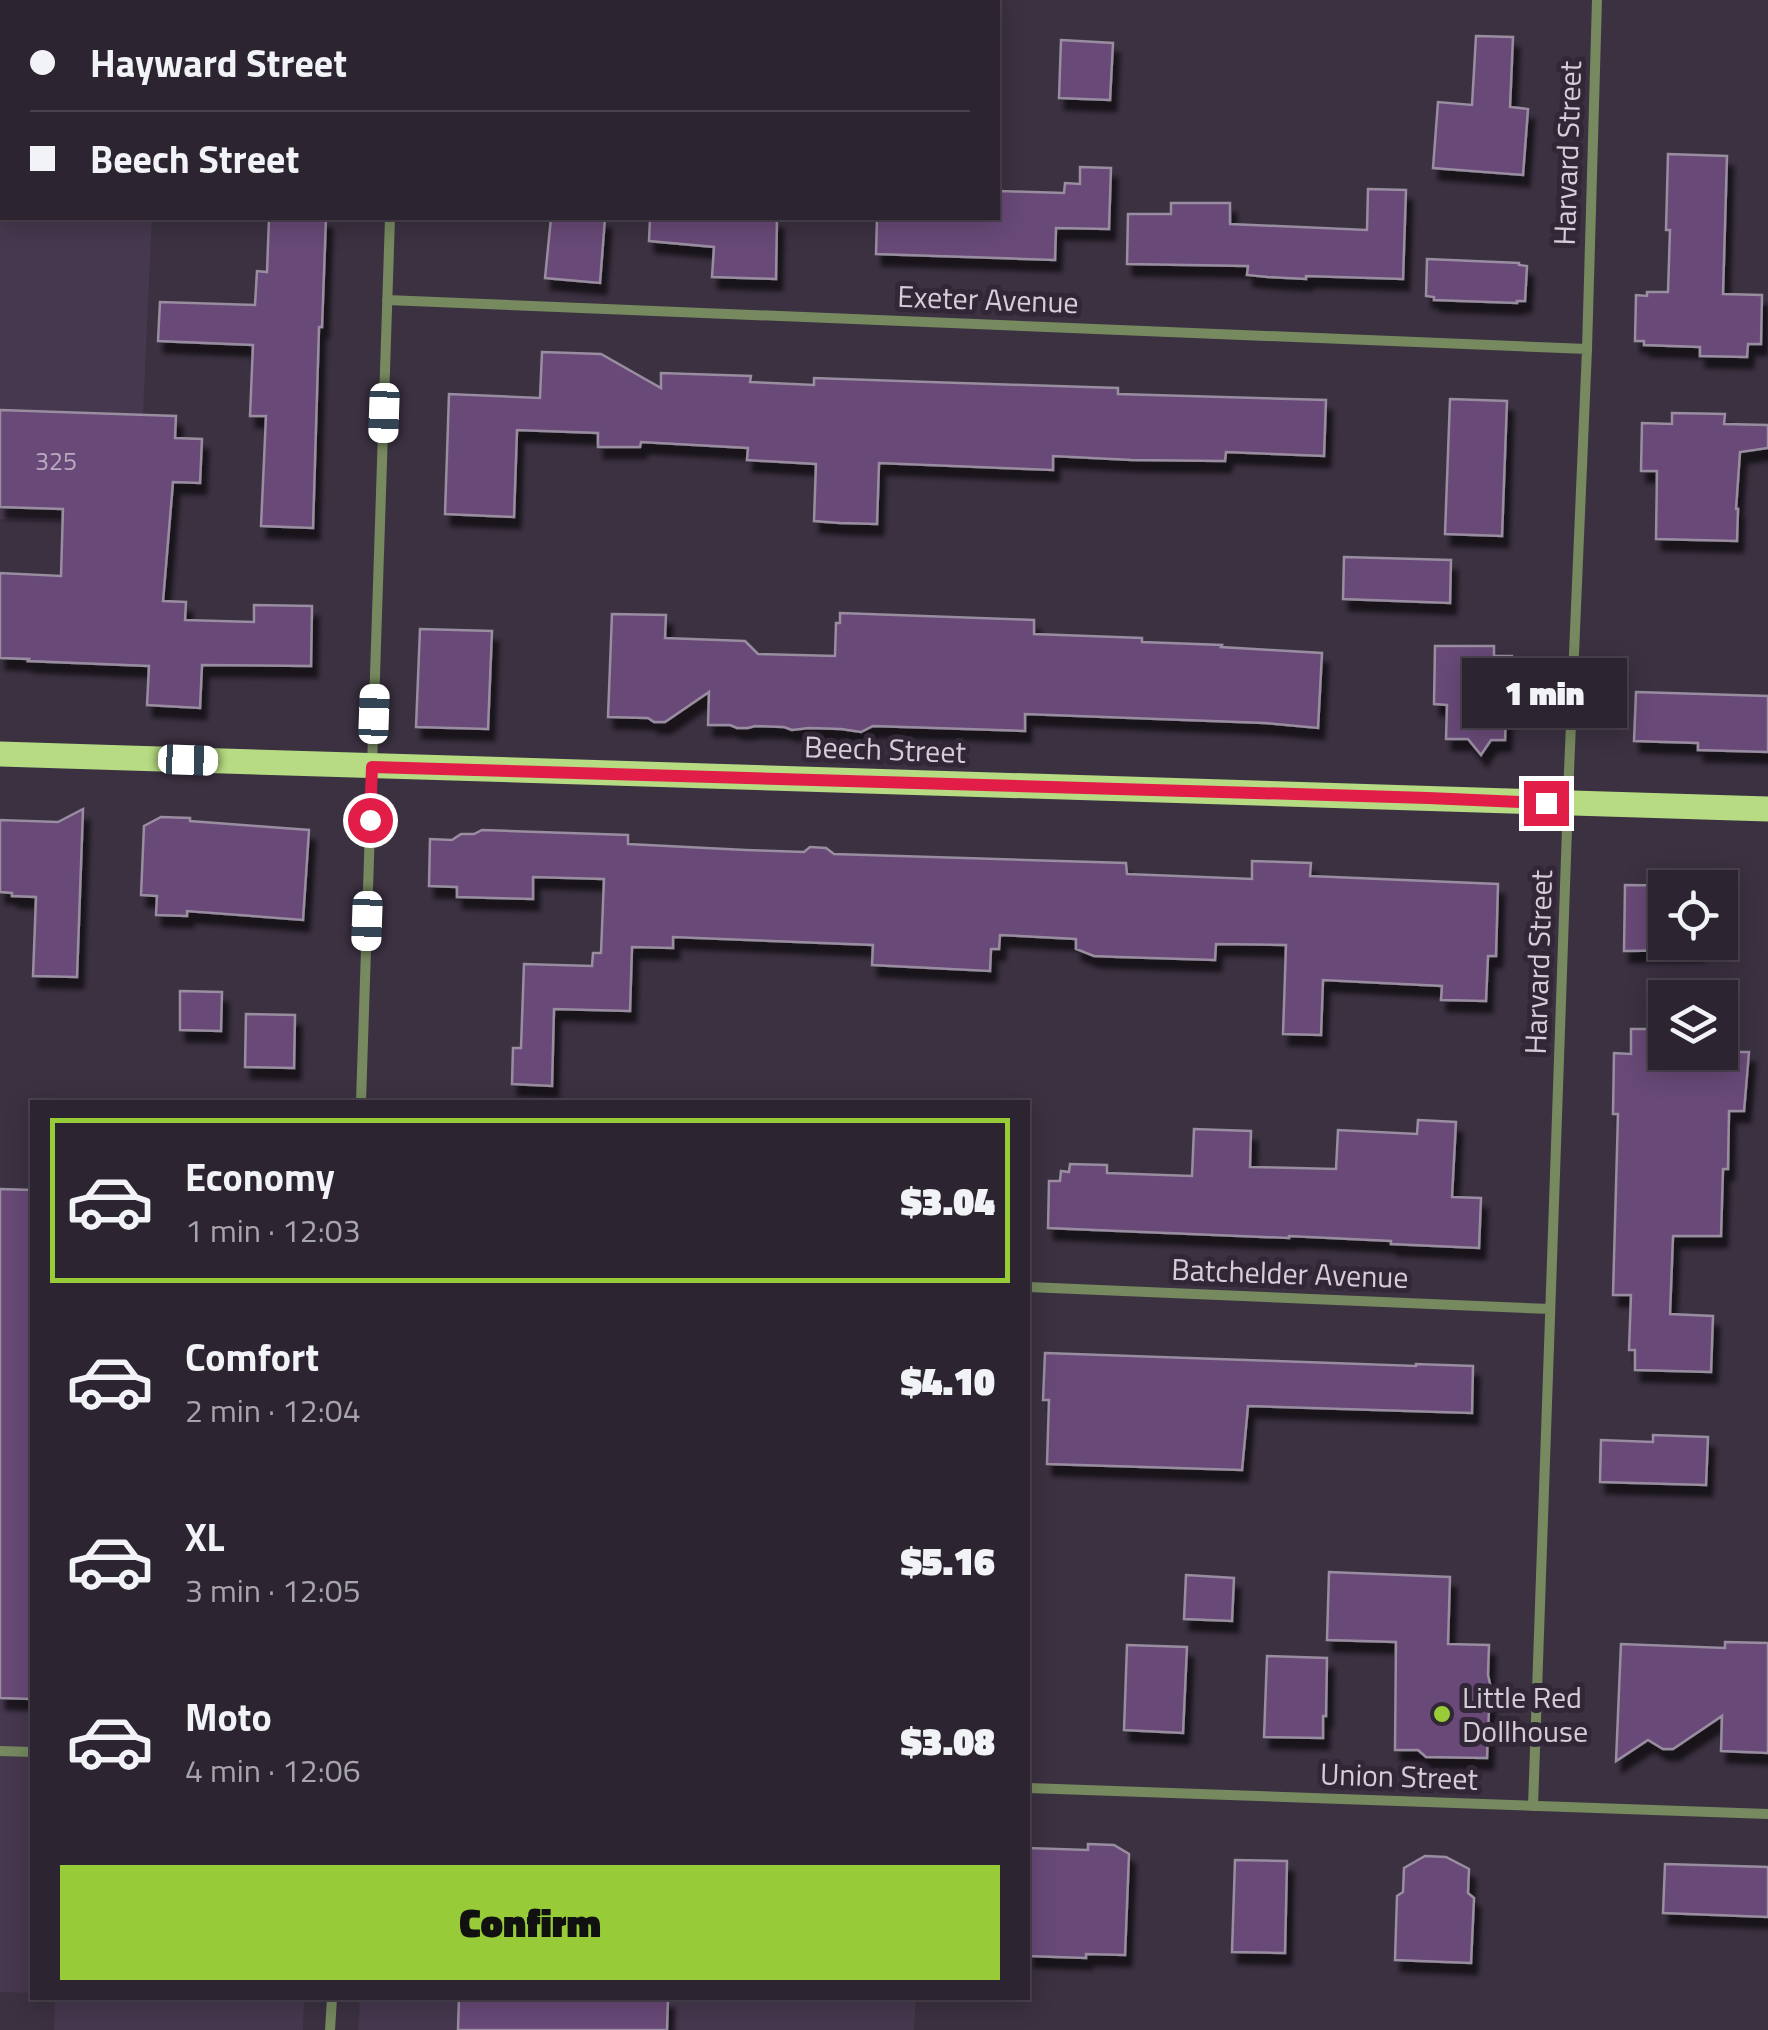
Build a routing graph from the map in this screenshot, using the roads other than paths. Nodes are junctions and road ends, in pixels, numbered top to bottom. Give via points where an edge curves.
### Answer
1 (1597, 0) edge
2 (390, 220) edge
3 (388, 300) junction
4 (1587, 349) junction
5 (0, 754) edge
6 (372, 767) junction
7 (1568, 804) junction
8 (1768, 810) edge
9 (361, 1100) edge
10 (1030, 1287) edge
11 (1550, 1309) junction
12 (0, 1750) edge
13 (30, 1752) edge
14 (1030, 1788) edge
15 (1533, 1806) junction
16 (1768, 1814) edge
17 (332, 2000) edge
18 (330, 2030) edge

1 - 4 street, Harvard Street
2 - 3 street
3 - 4 street, Exeter Avenue
3 - 6 street
4 - 7 street, Harvard Street
5 - 6 main road, Beech Street
6 - 7 main road, Beech Street
6 - 9 street
7 - 8 main road, Beech Street
7 - 11 street, Harvard Street
10 - 11 street, Batchelder Avenue
11 - 15 street, Harvard Street
12 - 13 street
14 - 15 street, Union Street
15 - 16 street, Union Street
17 - 18 street

